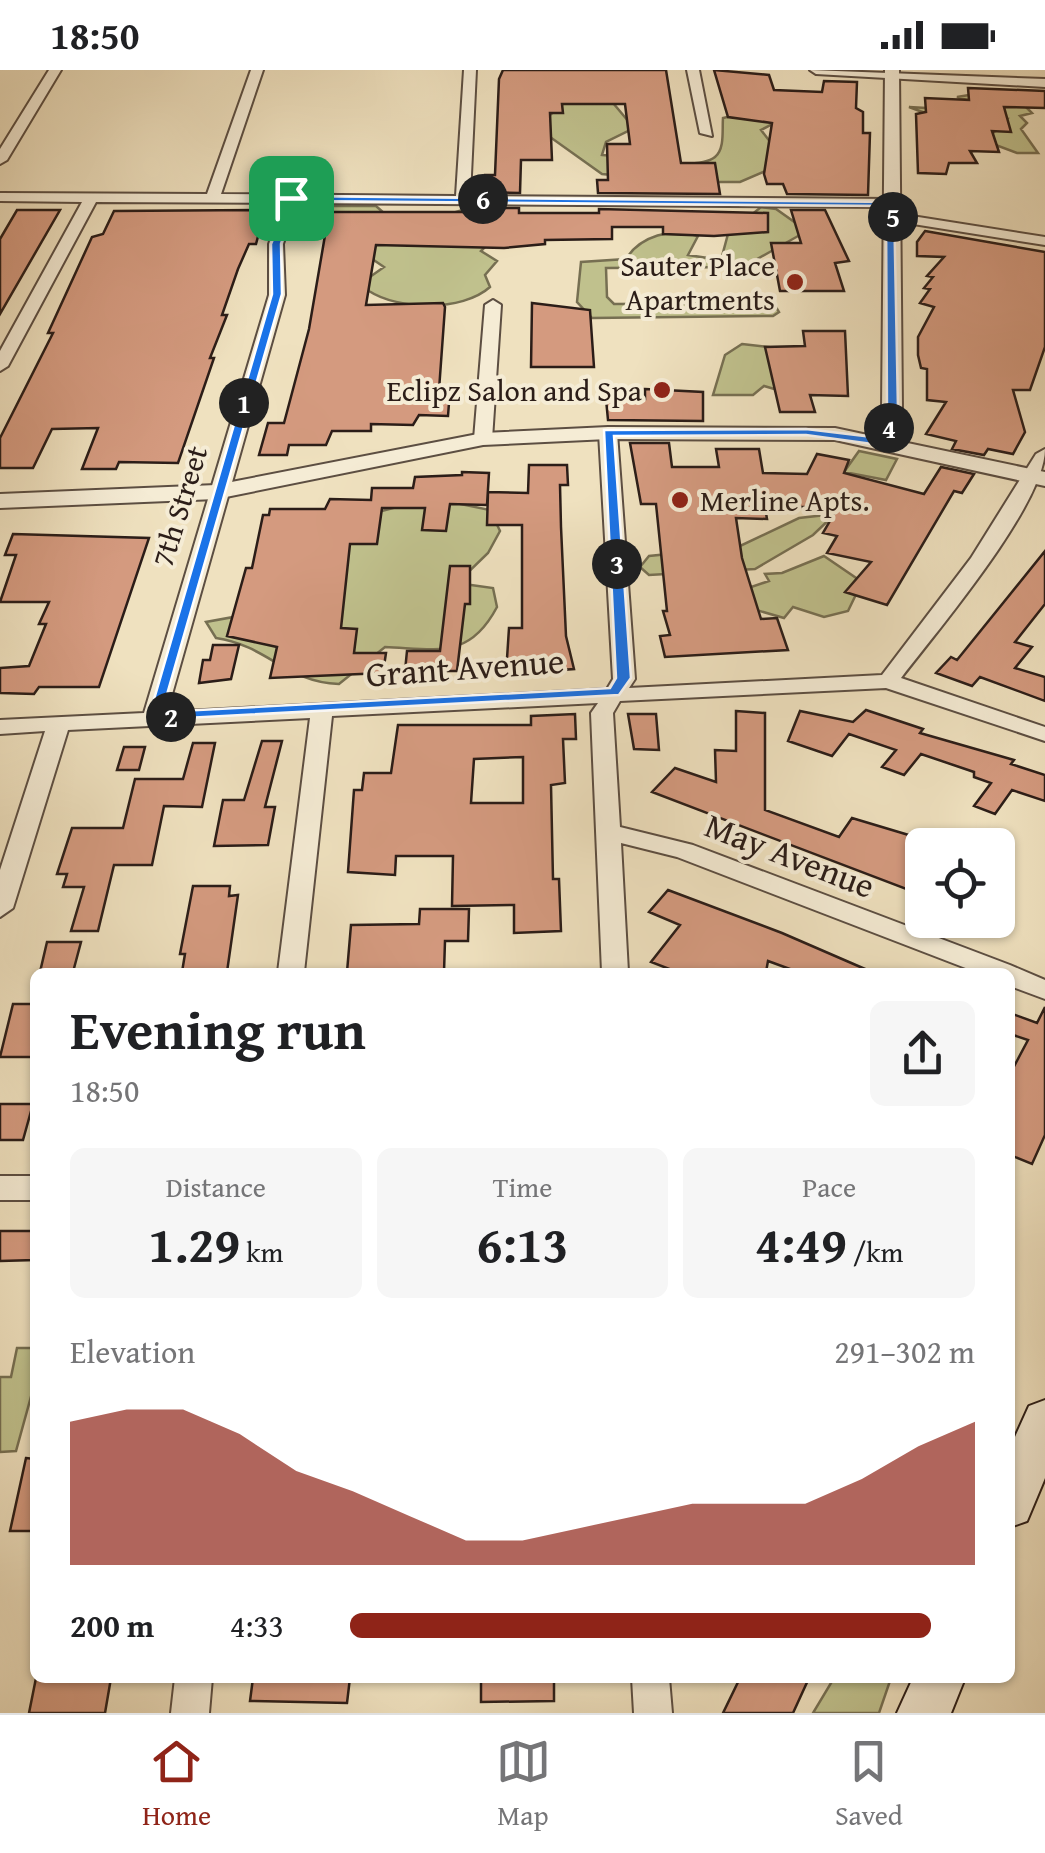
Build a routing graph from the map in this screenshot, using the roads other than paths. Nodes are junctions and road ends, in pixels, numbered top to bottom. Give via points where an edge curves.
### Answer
1 (55, 70) edge
2 (257, 70) edge
3 (470, 70) edge
4 (693, 70) edge
5 (816, 70) edge
6 (892, 73) edge
7 (1045, 83) edge
8 (707, 133) dead end
9 (0, 160) edge
10 (0, 196) edge
11 (92, 197) junction
12 (213, 197) junction
13 (291, 198) junction
14 (464, 198) junction
15 (892, 210) junction
16 (1045, 241) edge
17 (492, 305) dead end
18 (0, 366) edge
19 (608, 433) junction
20 (484, 438) junction
21 (887, 442) junction
22 (1045, 454) edge
23 (1039, 478) edge
24 (216, 492) junction
25 (0, 500) edge
26 (888, 680) junction
27 (614, 692) junction
28 (322, 710) junction
29 (154, 717) junction
30 (59, 724) junction
31 (0, 727) edge
32 (1045, 734) edge
33 (607, 832) junction
34 (0, 908) edge
35 (291, 968) edge
36 (615, 968) edge
37 (990, 968) edge
38 (1015, 978) edge
39 (1045, 990) edge
40 (0, 1188) edge
41 (30, 1188) edge
42 (1045, 1422) edge
43 (1015, 1494) edge
44 (193, 1683) edge
45 (651, 1683) edge
46 (937, 1683) edge
47 (190, 1713) edge
48 (653, 1713) edge
49 (924, 1713) edge

1 - 9 street
2 - 12 street
3 - 14 street
4 - 8 street
5 - 6 street
6 - 7 street
6 - 15 street
10 - 11 street
11 - 12 street
11 - 18 street
12 - 13 street
13 - 14 street
13 - 24 street, 7th Street via 276,244 277,294
14 - 15 street
15 - 16 street
15 - 21 street
17 - 20 street
19 - 20 street
19 - 21 street via 806,432
19 - 27 street via 624,678
20 - 24 street
21 - 23 street
22 - 23 street
23 - 26 street
24 - 25 street
24 - 29 street, 7th Street
26 - 27 street, Grant Avenue
26 - 32 street, Grant Avenue
27 - 28 street, Grant Avenue
27 - 33 street via 602,712
28 - 29 street, Grant Avenue
28 - 35 street
29 - 30 street, Grant Avenue
30 - 31 street, Grant Avenue
30 - 34 street
33 - 36 street
33 - 37 street, May Avenue via 684,852
38 - 39 street
40 - 41 street
42 - 43 main road
44 - 47 street
45 - 48 street
46 - 49 main road

